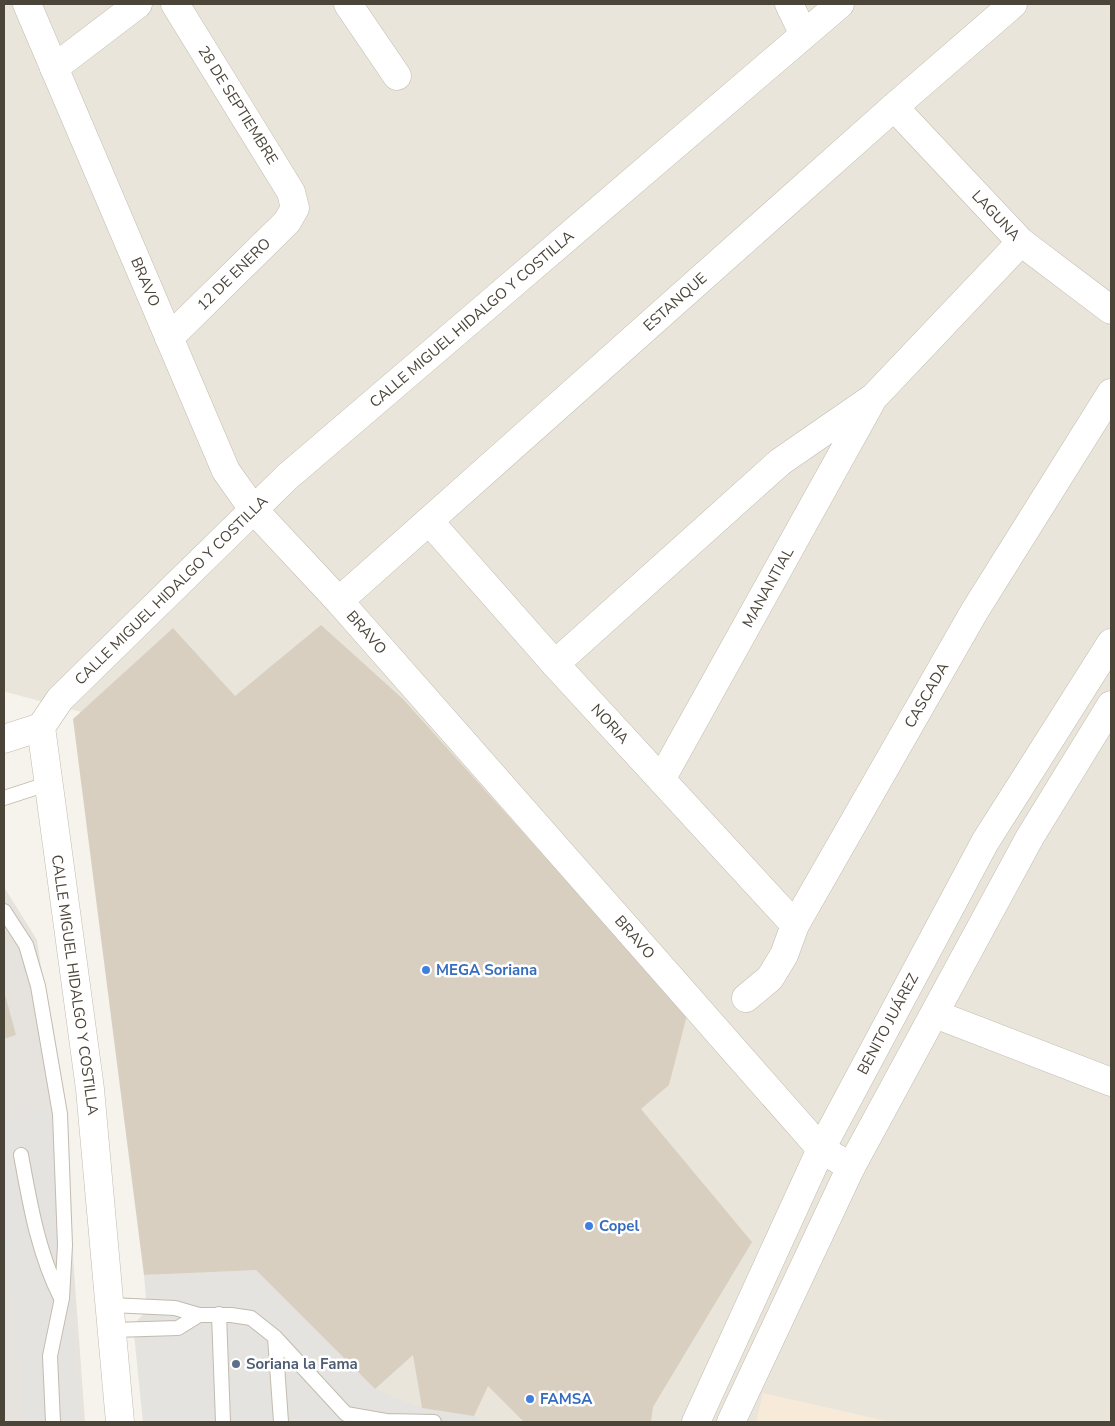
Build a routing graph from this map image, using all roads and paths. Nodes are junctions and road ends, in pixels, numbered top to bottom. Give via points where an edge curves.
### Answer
1 (27, 4) edge
2 (138, 4) edge
3 (175, 4) edge
4 (348, 4) edge
5 (789, 4) edge
6 (840, 4) edge
7 (1013, 4) edge
8 (804, 35) junction
9 (54, 68) junction
10 (397, 76) dead end
11 (894, 107) junction
12 (295, 208) joint
13 (1021, 242) junction
14 (1111, 310) edge
15 (169, 338) junction
16 (1111, 393) edge
17 (874, 397) junction
18 (253, 509) junction
19 (429, 521) junction
20 (339, 601) junction
21 (1111, 643) edge
22 (555, 664) junction
23 (1111, 706) edge
24 (41, 726) junction
25 (4, 738) edge
26 (662, 778) junction
27 (47, 784) junction
28 (4, 798) edge
29 (4, 911) edge
30 (794, 925) junction
31 (746, 998) dead end
32 (935, 1014) junction
33 (1111, 1082) edge
34 (821, 1149) junction
35 (21, 1155) dead end
36 (851, 1167) junction
37 (62, 1298) junction
38 (219, 1314) junction
39 (199, 1315) junction
40 (112, 1318) junction
41 (736, 1333) junction
42 (275, 1337) junction
43 (766, 1349) junction
44 (414, 1421) edge
45 (53, 1422) edge
46 (120, 1422) edge
47 (223, 1422) edge
48 (281, 1422) edge
49 (434, 1422) edge
50 (696, 1422) edge
51 (731, 1422) edge

1 - 9 street, BRAVO
2 - 9 street
3 - 12 street, 28 DE SEPTIEMBRE via 291,192
4 - 10 street
5 - 8 street
6 - 8 street, CALLE MIGUEL HIDALGO Y COSTILLA
7 - 11 street, ESTANQUE
8 - 18 street, CALLE MIGUEL HIDALGO Y COSTILLA
9 - 15 street, BRAVO
11 - 13 street, LAGUNA
11 - 19 street, ESTANQUE
12 - 15 street, 12 DE ENERO via 287,222
13 - 14 street, LAGUNA
13 - 17 street, MANANTIAL
15 - 18 street, BRAVO via 226,472
16 - 30 street, CASCADA via 974,612
17 - 22 street, MANANTIAL via 780,462
17 - 26 street, MANANTIAL
18 - 20 street, BRAVO
18 - 24 street, CALLE MIGUEL HIDALGO Y COSTILLA via 60,700
19 - 20 street, ESTANQUE
19 - 22 street, NORIA
20 - 34 street, BRAVO
21 - 34 street, BENITO JUÁREZ via 985,842
22 - 26 street, NORIA
23 - 32 street via 1030,837
24 - 25 street
24 - 27 street, CALLE MIGUEL HIDALGO Y COSTILLA
26 - 30 street, NORIA
27 - 28 lane
27 - 40 street, CALLE MIGUEL HIDALGO Y COSTILLA via 90,1089
29 - 37 lane via 26,945 38,986 60,1114 65,1245
30 - 31 street, CASCADA via 784,956 770,978
32 - 33 street
32 - 36 street
34 - 36 street, BRAVO
34 - 41 street, BENITO JUÁREZ
35 - 37 lane via 35,1231 52,1280
36 - 43 street
37 - 45 lane via 50,1356
38 - 39 lane
38 - 42 lane via 255,1320
38 - 47 lane
39 - 40 lane via 175,1308
39 - 40 lane via 178,1328
40 - 46 street, CALLE MIGUEL HIDALGO Y COSTILLA
41 - 43 street
41 - 50 street, BENITO JUÁREZ
42 - 44 lane via 346,1414 386,1421
42 - 48 lane
43 - 51 street
44 - 49 lane

